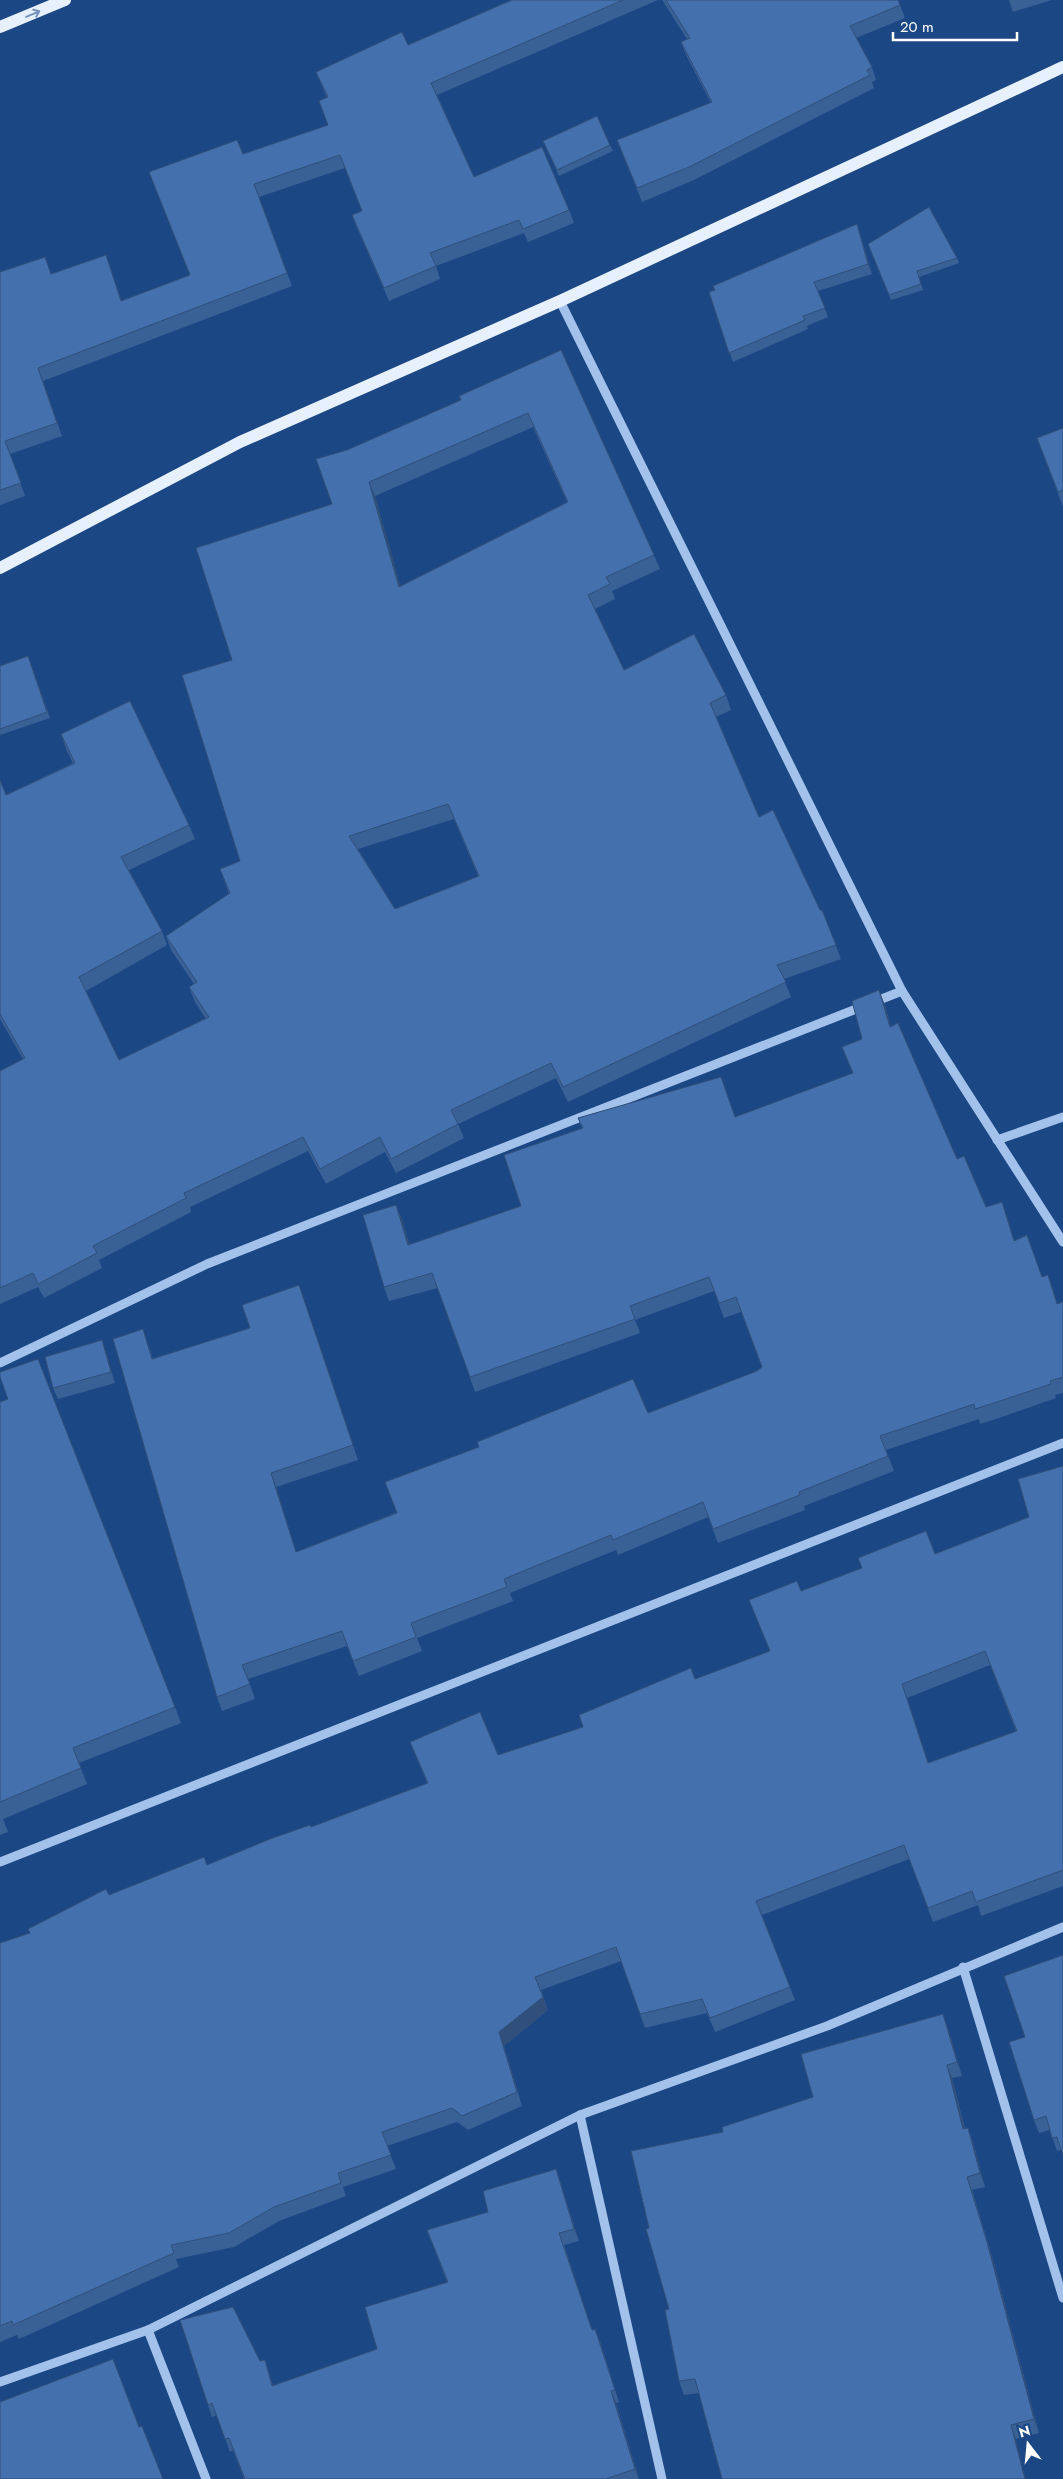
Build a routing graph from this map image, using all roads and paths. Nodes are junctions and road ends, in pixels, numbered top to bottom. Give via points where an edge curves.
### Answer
1 (65, 0) edge
2 (0, 27) edge
3 (1063, 67) edge
4 (560, 301) junction
5 (0, 568) edge
6 (902, 991) junction
7 (1063, 1117) edge
8 (997, 1140) junction
9 (1063, 1242) edge
10 (0, 1363) edge
11 (1063, 1443) edge
12 (0, 1862) edge
13 (1063, 1927) edge
14 (963, 1967) junction
15 (580, 2114) junction
16 (1063, 2298) edge
17 (148, 2330) junction
18 (0, 2382) edge
19 (206, 2479) edge
20 (662, 2479) edge

2 -> 1 main road
3 - 4 main road
4 - 5 main road via 240,442
4 - 6 street
6 - 8 street
6 - 10 street via 207,1264
7 - 8 street
8 - 9 street
11 - 12 street
13 - 14 street
14 - 15 street via 827,2026
14 - 16 street
15 - 17 street
15 - 20 street
17 - 18 street
17 - 19 street

